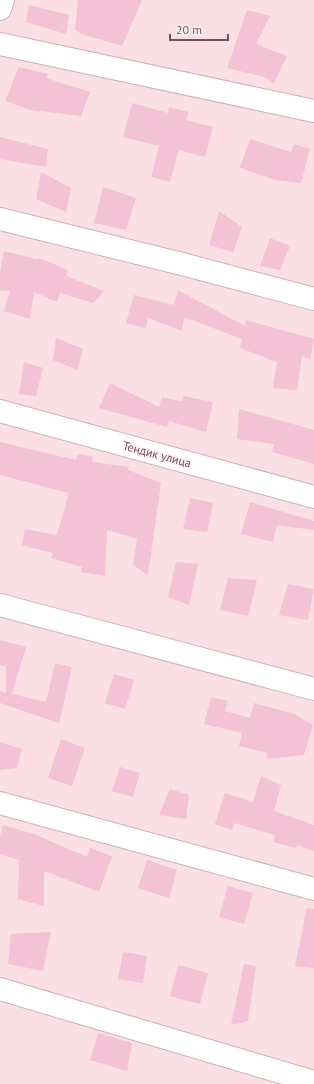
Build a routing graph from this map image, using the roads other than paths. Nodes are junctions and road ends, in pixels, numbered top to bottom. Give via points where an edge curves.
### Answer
1 (3, 0) edge
2 (0, 9) edge
3 (0, 44) edge
4 (314, 111) edge
5 (0, 219) edge
6 (314, 299) edge
7 (0, 411) edge
8 (314, 497) edge
9 (0, 605) edge
10 (314, 690) edge
11 (0, 803) edge
12 (314, 889) edge
13 (0, 989) edge
14 (314, 1082) edge

1 - 2 street
3 - 4 street
5 - 6 street
7 - 8 street, Тендик улица
9 - 10 street
11 - 12 street
13 - 14 street

